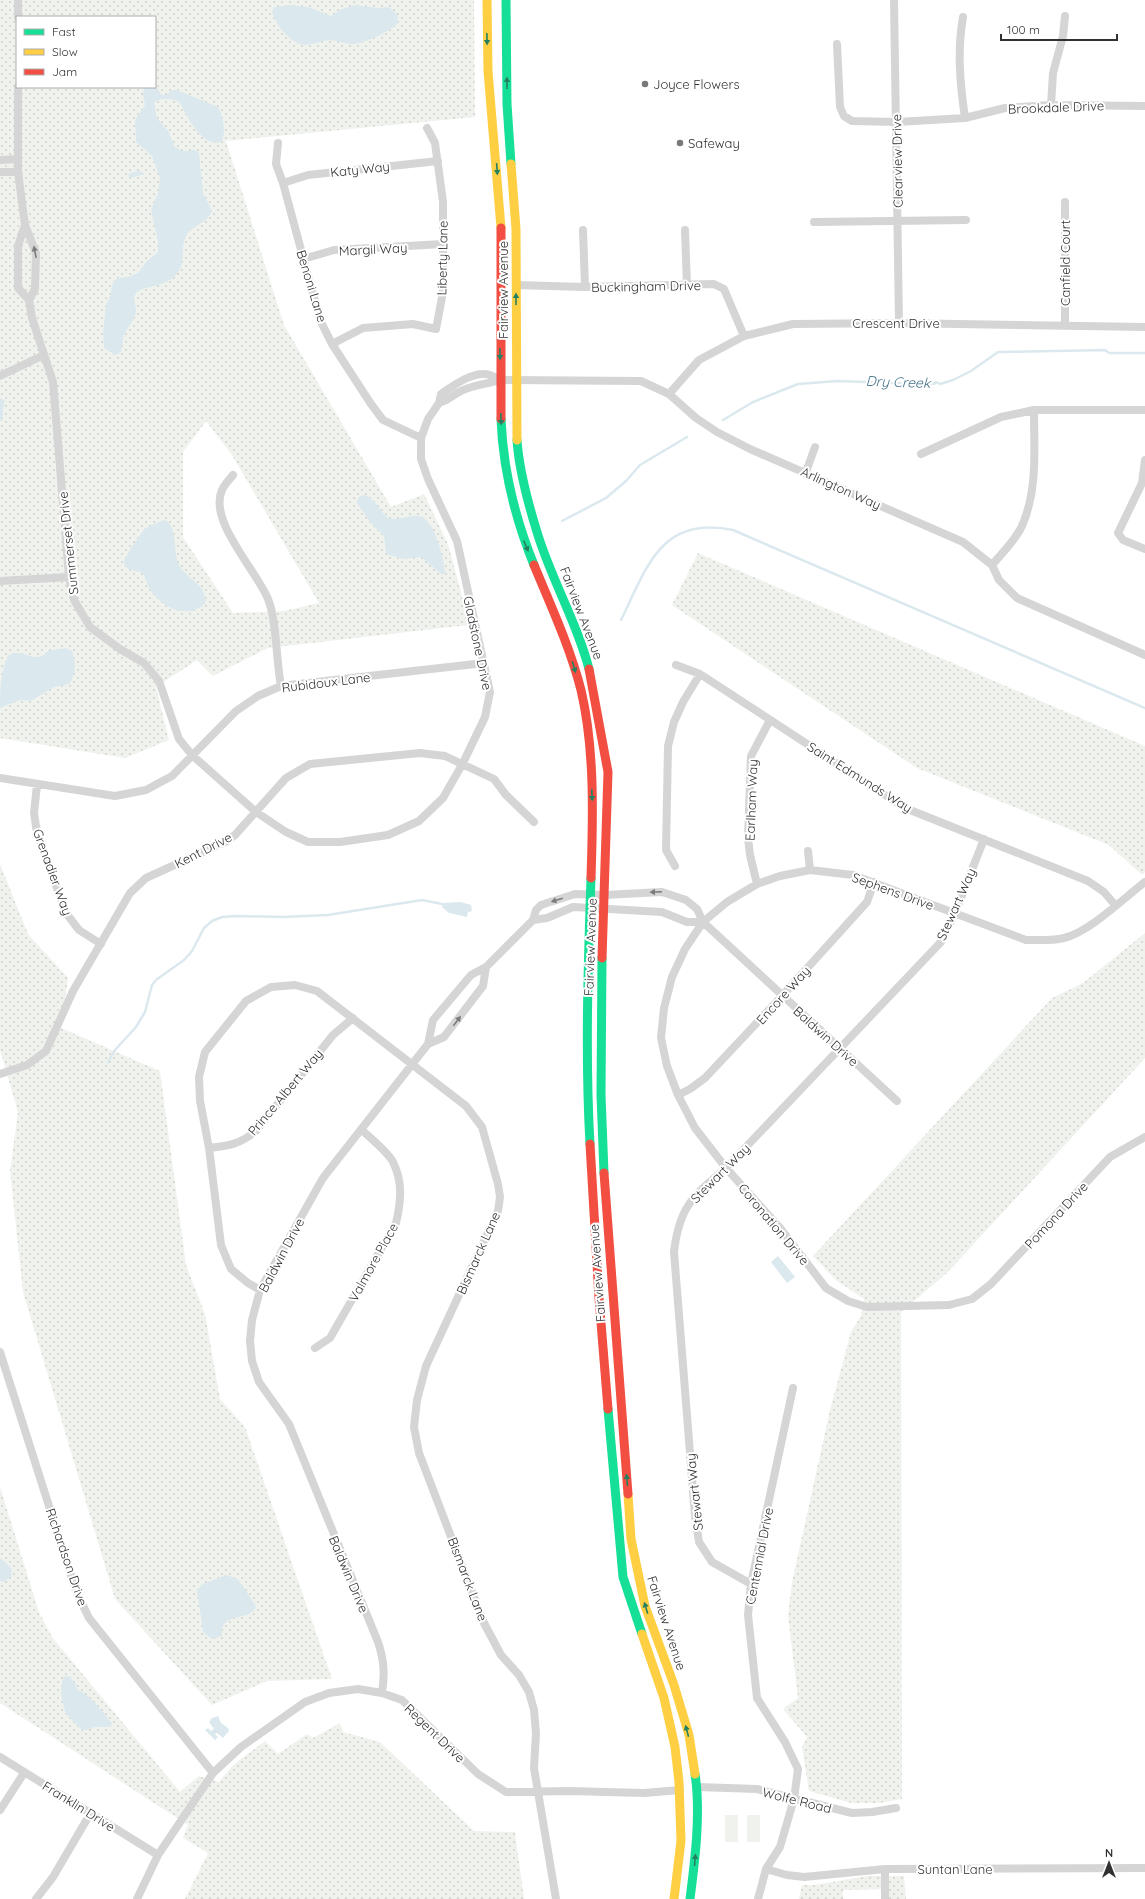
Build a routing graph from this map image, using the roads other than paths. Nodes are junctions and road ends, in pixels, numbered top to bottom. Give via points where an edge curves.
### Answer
1 (18, 0) edge
2 (487, 0) edge
3 (506, 0) edge
4 (894, 0) edge
5 (18, 16) edge
6 (1065, 16) dead end
7 (963, 17) dead end
8 (837, 44) dead end
9 (18, 88) edge
10 (1051, 105) junction
11 (1145, 106) edge
12 (964, 118) junction
13 (897, 122) junction
14 (427, 128) dead end
15 (278, 143) dead end
16 (18, 159) junction
17 (0, 160) edge
18 (438, 161) junction
19 (0, 172) edge
20 (18, 172) junction
21 (283, 183) junction
22 (1066, 202) dead end
23 (898, 220) junction
24 (966, 220) dead end
25 (814, 222) dead end
26 (25, 225) junction
27 (583, 230) dead end
28 (685, 230) dead end
29 (443, 244) junction
30 (303, 259) junction
31 (516, 285) junction
32 (687, 285) junction
33 (585, 287) junction
34 (29, 300) junction
35 (899, 323) junction
36 (1066, 325) junction
37 (1145, 327) edge
38 (744, 336) junction
39 (332, 344) junction
40 (44, 355) junction
41 (0, 376) edge
42 (500, 380) junction
43 (516, 380) junction
44 (668, 394) junction
45 (1034, 410) junction
46 (1145, 410) edge
47 (421, 438) junction
48 (815, 447) dead end
49 (921, 454) dead end
50 (1145, 460) edge
51 (806, 472) junction
52 (233, 475) dead end
53 (1145, 549) edge
54 (992, 565) junction
55 (69, 577) junction
56 (0, 581) edge
57 (1145, 655) edge
58 (484, 664) junction
59 (676, 665) dead end
60 (700, 674) junction
61 (281, 686) junction
62 (770, 720) junction
63 (192, 755) junction
64 (463, 764) junction
65 (0, 778) edge
66 (37, 785) junction
67 (256, 812) junction
68 (534, 822) dead end
69 (984, 839) junction
70 (808, 851) dead end
71 (675, 866) dead end
72 (810, 870) junction
73 (874, 882) junction
74 (1145, 882) edge
75 (757, 884) junction
76 (590, 895) junction
77 (605, 895) junction
78 (1115, 905) junction
79 (590, 908) junction
80 (605, 909) junction
81 (955, 913) junction
82 (533, 920) junction
83 (703, 922) junction
84 (101, 944) junction
85 (486, 967) junction
86 (782, 996) junction
87 (353, 1018) junction
88 (428, 1044) junction
89 (840, 1048) junction
90 (412, 1064) junction
91 (0, 1074) edge
92 (678, 1095) junction
93 (897, 1101) dead end
94 (361, 1129) junction
95 (1145, 1137) edge
96 (209, 1148) junction
97 (726, 1168) junction
98 (260, 1290) junction
99 (972, 1299) joint
100 (315, 1348) dead end
101 (0, 1352) edge
102 (793, 1388) dead end
103 (750, 1584) junction
104 (382, 1693) junction
105 (0, 1757) edge
106 (24, 1773) junction
107 (213, 1773) junction
108 (697, 1788) junction
109 (680, 1790) junction
110 (538, 1792) junction
111 (794, 1799) junction
112 (896, 1808) dead end
113 (0, 1810) edge
114 (90, 1814) junction
115 (158, 1855) junction
116 (1145, 1868) edge
117 (766, 1869) junction
118 (885, 1869) junction
119 (36, 1899) edge
120 (137, 1899) edge
121 (556, 1899) edge
122 (674, 1899) edge
123 (690, 1899) edge
124 (758, 1899) edge
125 (885, 1899) edge

1 - 5 street
2 -> 42 street, Fairview Avenue via 488,71 501,228
31 -> 3 street, Fairview Avenue via 516,229 507,104
4 - 13 street, Clearview Drive
6 - 10 street via 1053,73
7 - 12 street via 960,76
8 - 13 street, Brookdale Drive via 840,107 844,116 852,121
9 - 16 street, Summerset Drive
10 - 11 street, Brookdale Drive
10 - 12 street, Brookdale Drive via 1005,108
12 - 13 street, Brookdale Drive
13 - 23 street, Clearview Drive
14 - 18 street, Liberty Lane via 435,143
15 - 21 street, Benoni Lane via 276,164
16 - 17 street
16 - 20 street, Summerset Drive
18 - 21 street, Katy Way via 308,175
18 - 29 street, Liberty Lane via 443,202
19 - 20 street
20 - 26 street, Summerset Drive
21 - 30 street, Benoni Lane
22 - 36 street, Canfield Court
23 - 24 street
23 - 25 street
23 - 35 street, Clearview Drive
34 -> 26 street, Summerset Drive via 35,289 36,252
26 - 34 street, Summerset Drive via 18,246 18,288
27 - 33 street
28 - 32 street
29 - 30 street, Margil Way via 334,250
29 - 39 street, Liberty Lane via 443,292 436,329 413,324 363,328
30 - 39 street, Benoni Lane via 320,320
31 - 33 street, Buckingham Drive
43 -> 31 street, Fairview Avenue
32 - 33 street, Buckingham Drive
32 - 38 street, Buckingham Drive via 714,284 724,289
34 - 40 street, Summerset Drive
35 - 36 street, Crescent Drive
35 - 38 street, Crescent Drive via 793,324
36 - 37 street, Crescent Drive
38 - 44 street, Crescent Drive via 699,360
39 - 47 street, Benoni Lane via 383,420
40 - 41 street
40 - 55 street, Summerset Drive via 53,382 57,416
42 - 43 street, Gladstone Drive
42 - 47 street, Gladstone Drive via 486,374 474,376 457,388 450,400 439,403 428,419
42 -> 76 street, Fairview Avenue via 506,473 522,536 568,648 581,691 588,732 593,816
43 - 44 street, Arlington Way via 641,381
43 - 77 street, Fairview Avenue via 518,449 524,482 537,533 583,647 594,690 608,772
44 - 51 street, Arlington Way via 717,432
45 - 46 street
45 - 49 street via 1001,416
45 - 54 street via 1034,482 1030,503 1021,527
47 - 58 street, Gladstone Drive via 421,459 457,541
48 - 51 street
50 - 53 street via 1142,482 1118,533 1123,540
51 - 54 street, Arlington Way via 963,542
52 - 61 street via 222,490 220,510 226,528 268,599
54 - 57 street, Arlington Way via 998,580 1017,598
55 - 56 street
55 - 63 street, Summerset Drive via 74,600 90,627 120,650 144,663 159,681 179,739
58 - 61 street, Rubidoux Lane
58 - 64 street, Gladstone Drive via 490,692 485,717
59 - 60 street, Saint Edmunds Way
60 - 62 street, Saint Edmunds Way
60 - 71 street via 674,722 668,746 666,850
61 - 63 street, Rubidoux Lane via 258,696 236,711
62 - 69 street, Saint Edmunds Way via 905,808
62 - 75 street, Earlham Way via 751,756 748,838
63 - 66 street, Rubidoux Lane via 172,776 146,790 127,794 115,796
63 - 67 street, Summerset Drive
64 - 67 street, Kent Drive via 445,756 420,753 310,764 286,778
64 - 67 street, Gladstone Drive via 443,798 419,821 388,835 340,842 308,842 286,832
64 - 68 street, Kent Drive via 494,779 506,796
65 - 66 street, Rubidoux Lane
66 - 84 street, Grenadier Way via 34,813 37,833 66,913 79,930
67 - 84 street, Kent Drive via 227,841 146,878 130,893
69 - 78 street, Saint Edmunds Way via 1088,881 1104,892
69 - 81 street, Stewart Way
70 - 72 street
72 - 73 street, Sephens Drive via 854,876
72 - 75 street, Sephens Drive
73 - 81 street, Sephens Drive
73 - 86 street, Encore Way via 867,902
74 - 78 street, Sephens Drive
75 - 83 street, Sephens Drive via 727,902
76 - 77 street, Baldwin Drive
76 - 79 street, Fairview Avenue
76 -> 82 street, Baldwin Drive via 575,894 541,905 536,910
77 - 80 street, Fairview Avenue
83 -> 77 street, Baldwin Drive via 697,909 686,900 662,892
78 - 81 street, Sephens Drive via 1086,929 1064,938 1043,941 1026,940
79 - 80 street
79 - 82 street via 573,907 547,918
79 - 109 street, Fairview Avenue via 587,1088 615,1499 623,1577 664,1698
80 - 83 street via 662,912 687,922
108 -> 80 street, Fairview Avenue via 689,1735 645,1606 631,1539 605,1200 601,1095
81 - 89 street, Stewart Way via 941,942
82 - 85 street, Baldwin Drive
83 - 86 street, Baldwin Drive
83 - 92 street, Coronation Drive via 685,949 672,977 664,1008 661,1038 667,1066
84 - 91 street, Kent Drive via 73,991 46,1051 27,1065
85 - 88 street, Baldwin Drive via 471,975 433,1020
88 -> 85 street, Baldwin Drive via 444,1037 483,986
86 - 89 street, Baldwin Drive
86 - 92 street, Encore Way via 705,1078
87 - 90 street, Bismarck Lane
87 - 96 street, Prince Albert Way via 333,1035 256,1131 242,1142 226,1147
87 - 96 street, Bismarck Lane via 317,991 295,985 270,988 246,1001 205,1052 199,1077 200,1102
88 - 90 street, Baldwin Drive
89 - 93 street, Baldwin Drive
89 - 97 street, Stewart Way
90 - 94 street, Baldwin Drive
90 - 110 street, Bismarck Lane via 466,1106 482,1127 498,1184 498,1211 426,1366 417,1400 414,1427 419,1453 484,1623 502,1655 529,1692 534,1710 534,1768
92 - 97 street, Coronation Drive via 694,1128
94 - 98 street, Baldwin Drive via 323,1178
94 - 100 street, Valmore Place via 393,1162 401,1186 400,1206 396,1223 330,1338
95 - 99 street, Pomona Drive via 1110,1157 991,1284
96 - 98 street, Bismarck Lane via 221,1245 231,1269
97 - 99 street, Coronation Drive via 780,1228 826,1288 848,1301 875,1307 949,1305
97 - 103 street, Stewart Way via 687,1206 676,1228 674,1252 694,1516 699,1542 712,1562
98 - 104 street, Baldwin Drive via 252,1320 252,1361 259,1382 289,1424 378,1642 384,1659
101 - 107 street, Richardson Drive via 76,1591 89,1618
102 - 103 street, Centennial Drive
103 - 111 street, Centennial Drive via 748,1615 757,1698 785,1742 798,1769
104 - 107 street, Regent Drive via 358,1689 329,1693 305,1702 241,1747
104 - 110 street, Regent Drive via 402,1700 483,1778 506,1792
105 - 106 street, Franklin Drive
106 - 113 street
106 - 114 street, Franklin Drive
107 - 115 street, Regent Drive
108 - 109 street
108 - 111 street, Wolfe Road via 757,1789
123 -> 108 street, Fairview Avenue via 695,1862
109 - 110 street, Regent Drive via 644,1793
109 - 122 street, Fairview Avenue via 681,1841
110 - 121 street, Bismarck Lane
111 - 112 street, Wolfe Road via 852,1813
111 - 117 street, Centennial Drive via 780,1847
114 - 115 street, Franklin Drive
114 - 119 street via 53,1877
115 - 120 street, Regent Drive
116 - 118 street, Suntan Lane
117 - 118 street, Suntan Lane via 804,1877
117 - 124 street, Centennial Drive
118 - 125 street

